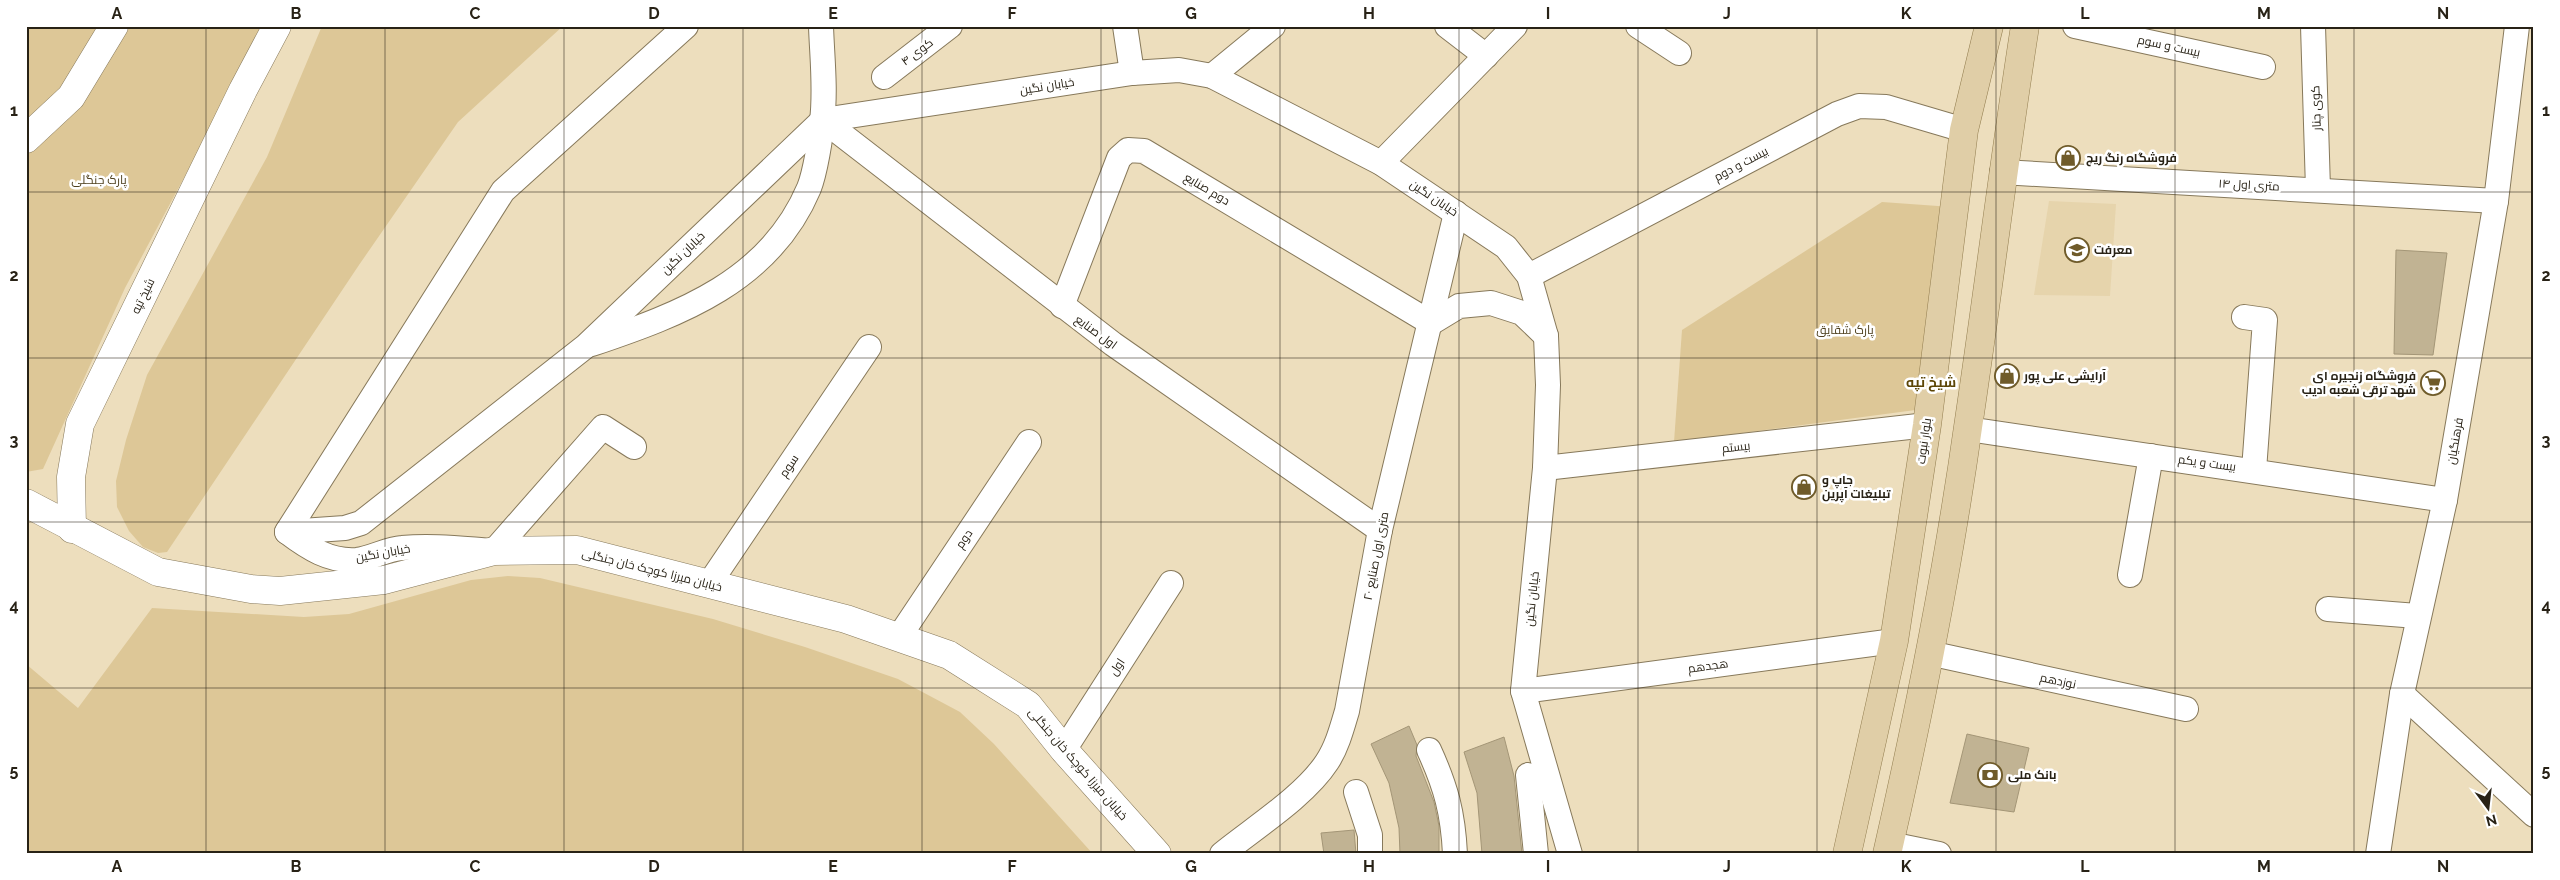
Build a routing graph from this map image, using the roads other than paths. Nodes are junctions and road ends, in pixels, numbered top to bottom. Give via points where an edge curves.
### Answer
1 (114, 26) edge
2 (277, 26) edge
3 (686, 26) edge
4 (821, 26) edge
5 (950, 26) edge
6 (1125, 26) edge
7 (1273, 26) edge
8 (1447, 26) edge
9 (1515, 26) edge
10 (1638, 26) edge
11 (1989, 26) edge
12 (2025, 26) edge
13 (2075, 26) edge
14 (2314, 26) edge
15 (2517, 26) edge
16 (1679, 53) dead end
17 (1486, 56) junction
18 (2263, 67) dead end
19 (1132, 73) junction
20 (1212, 76) junction
21 (884, 77) dead end
22 (823, 120) junction
23 (1964, 130) junction
24 (26, 139) edge
25 (1380, 163) junction
26 (2002, 172) junction
27 (2318, 189) junction
28 (2496, 200) junction
29 (1456, 213) junction
30 (1529, 276) junction
31 (1062, 306) junction
32 (2244, 317) dead end
33 (1431, 323) junction
34 (1546, 336) junction
35 (586, 346) junction
36 (869, 347) dead end
37 (1927, 425) junction
38 (1968, 429) junction
39 (1029, 442) dead end
40 (634, 447) dead end
41 (2151, 456) junction
42 (1545, 468) junction
43 (2254, 470) junction
44 (2445, 500) junction
45 (26, 503) edge
46 (72, 529) junction
47 (1380, 530) junction
48 (287, 532) junction
49 (494, 551) junction
50 (2130, 575) dead end
51 (1171, 583) dead end
52 (709, 584) junction
53 (2328, 609) dead end
54 (2417, 616) junction
55 (899, 637) junction
56 (1894, 641) junction
57 (1929, 653) junction
58 (1523, 691) junction
59 (2402, 694) junction
60 (2186, 709) dead end
61 (1064, 750) junction
62 (1429, 750) dead end
63 (1528, 775) dead end
64 (1356, 792) dead end
65 (2534, 815) edge
66 (1888, 849) edge
67 (1157, 854) edge
68 (1222, 854) edge
69 (1370, 854) edge
70 (1455, 854) edge
71 (1536, 854) edge
72 (1570, 854) edge
73 (1847, 854) edge
74 (1940, 854) edge
75 (2378, 854) edge

1 - 24 street via 71,97
2 - 46 street, شیخ تپه via 80,424 71,476
3 - 48 street via 503,191
4 - 22 street
5 - 21 street, کوی ۴
6 - 19 street
7 - 20 street
8 - 17 street
9 - 17 street
10 - 16 street
11 - 23 main road, بلوار نبوت
12 - 26 main road
13 - 18 street, بیست و سوم
14 - 27 street, کوی چنار
15 - 28 street, فرهنگیان
17 - 25 street
19 - 20 street, خیابان نگین via 1179,70
19 - 22 street, خیابان نگین
20 - 25 street, خیابان نگین
22 - 31 street, اول صنایع
22 - 35 street, خیابان نگین
22 - 35 street via 810,187 789,222 760,259 732,283 694,304 652,324
23 - 30 street, بیست و دوم via 1886,107 1859,106 1837,114
23 - 37 main road, بلوار نبوت
25 - 29 street, خیابان نگین
26 - 27 street, ۱۴ متری اول
26 - 38 main road
27 - 28 street, ۱۴ متری اول
28 - 44 street, فرهنگیان
29 - 30 street, خیابان نگین via 1506,247
29 - 33 street, ۲۰ متری اول صنایع
30 - 34 street, خیابان نگین
31 - 33 street, دوم صنایع via 1120,158 1128,150 1144,152
31 - 47 street, اول صنایع
32 - 43 street via 2265,320
33 - 34 street via 1459,306 1491,303 1522,313
33 - 47 street, ۲۰ متری اول صنایع
34 - 42 street, خیابان نگین
35 - 48 street, خیابان نگین via 361,524
36 - 52 street, سوم
37 - 42 street, بیستم
37 - 56 main road, بلوار نبوت
38 - 41 street, بیست و یکم
38 - 57 main road
39 - 55 street, دوم
40 - 49 street via 603,427
41 - 43 street, بیست و یکم
41 - 50 street
42 - 58 street, خیابان نگین
43 - 44 street, بیست و یکم
44 - 54 street, فرهنگیان
45 - 46 street
46 - 49 street, خیابان میرزا کوچک خان جنگلی via 158,572 280,591 384,580
47 - 68 street, ۲۰ متری اول صنایع via 1347,711 1328,762 1306,787
48 - 49 street, خیابان نگین via 314,551 334,558 358,560 400,548
49 - 52 street, خیابان میرزا کوچک خان جنگلی via 577,550
51 - 61 street, اول
52 - 55 street, خیابان میرزا کوچک خان جنگلی via 846,619
53 - 54 street
54 - 59 street, فرهنگیان
55 - 61 street, خیابان میرزا کوچک خان جنگلی via 949,655 1028,705
56 - 58 street, هجدهم
56 - 73 main road, بلوار نبوت
57 - 60 street, نوزدهم
57 - 66 main road
58 - 72 street, خیابان نگین
59 - 65 street
59 - 75 street, فرهنگیان
61 - 67 street, خیابان میرزا کوچک خان جنگلی
62 - 70 street via 1453,816
63 - 71 street
64 - 69 street via 1370,835
66 - 74 street

